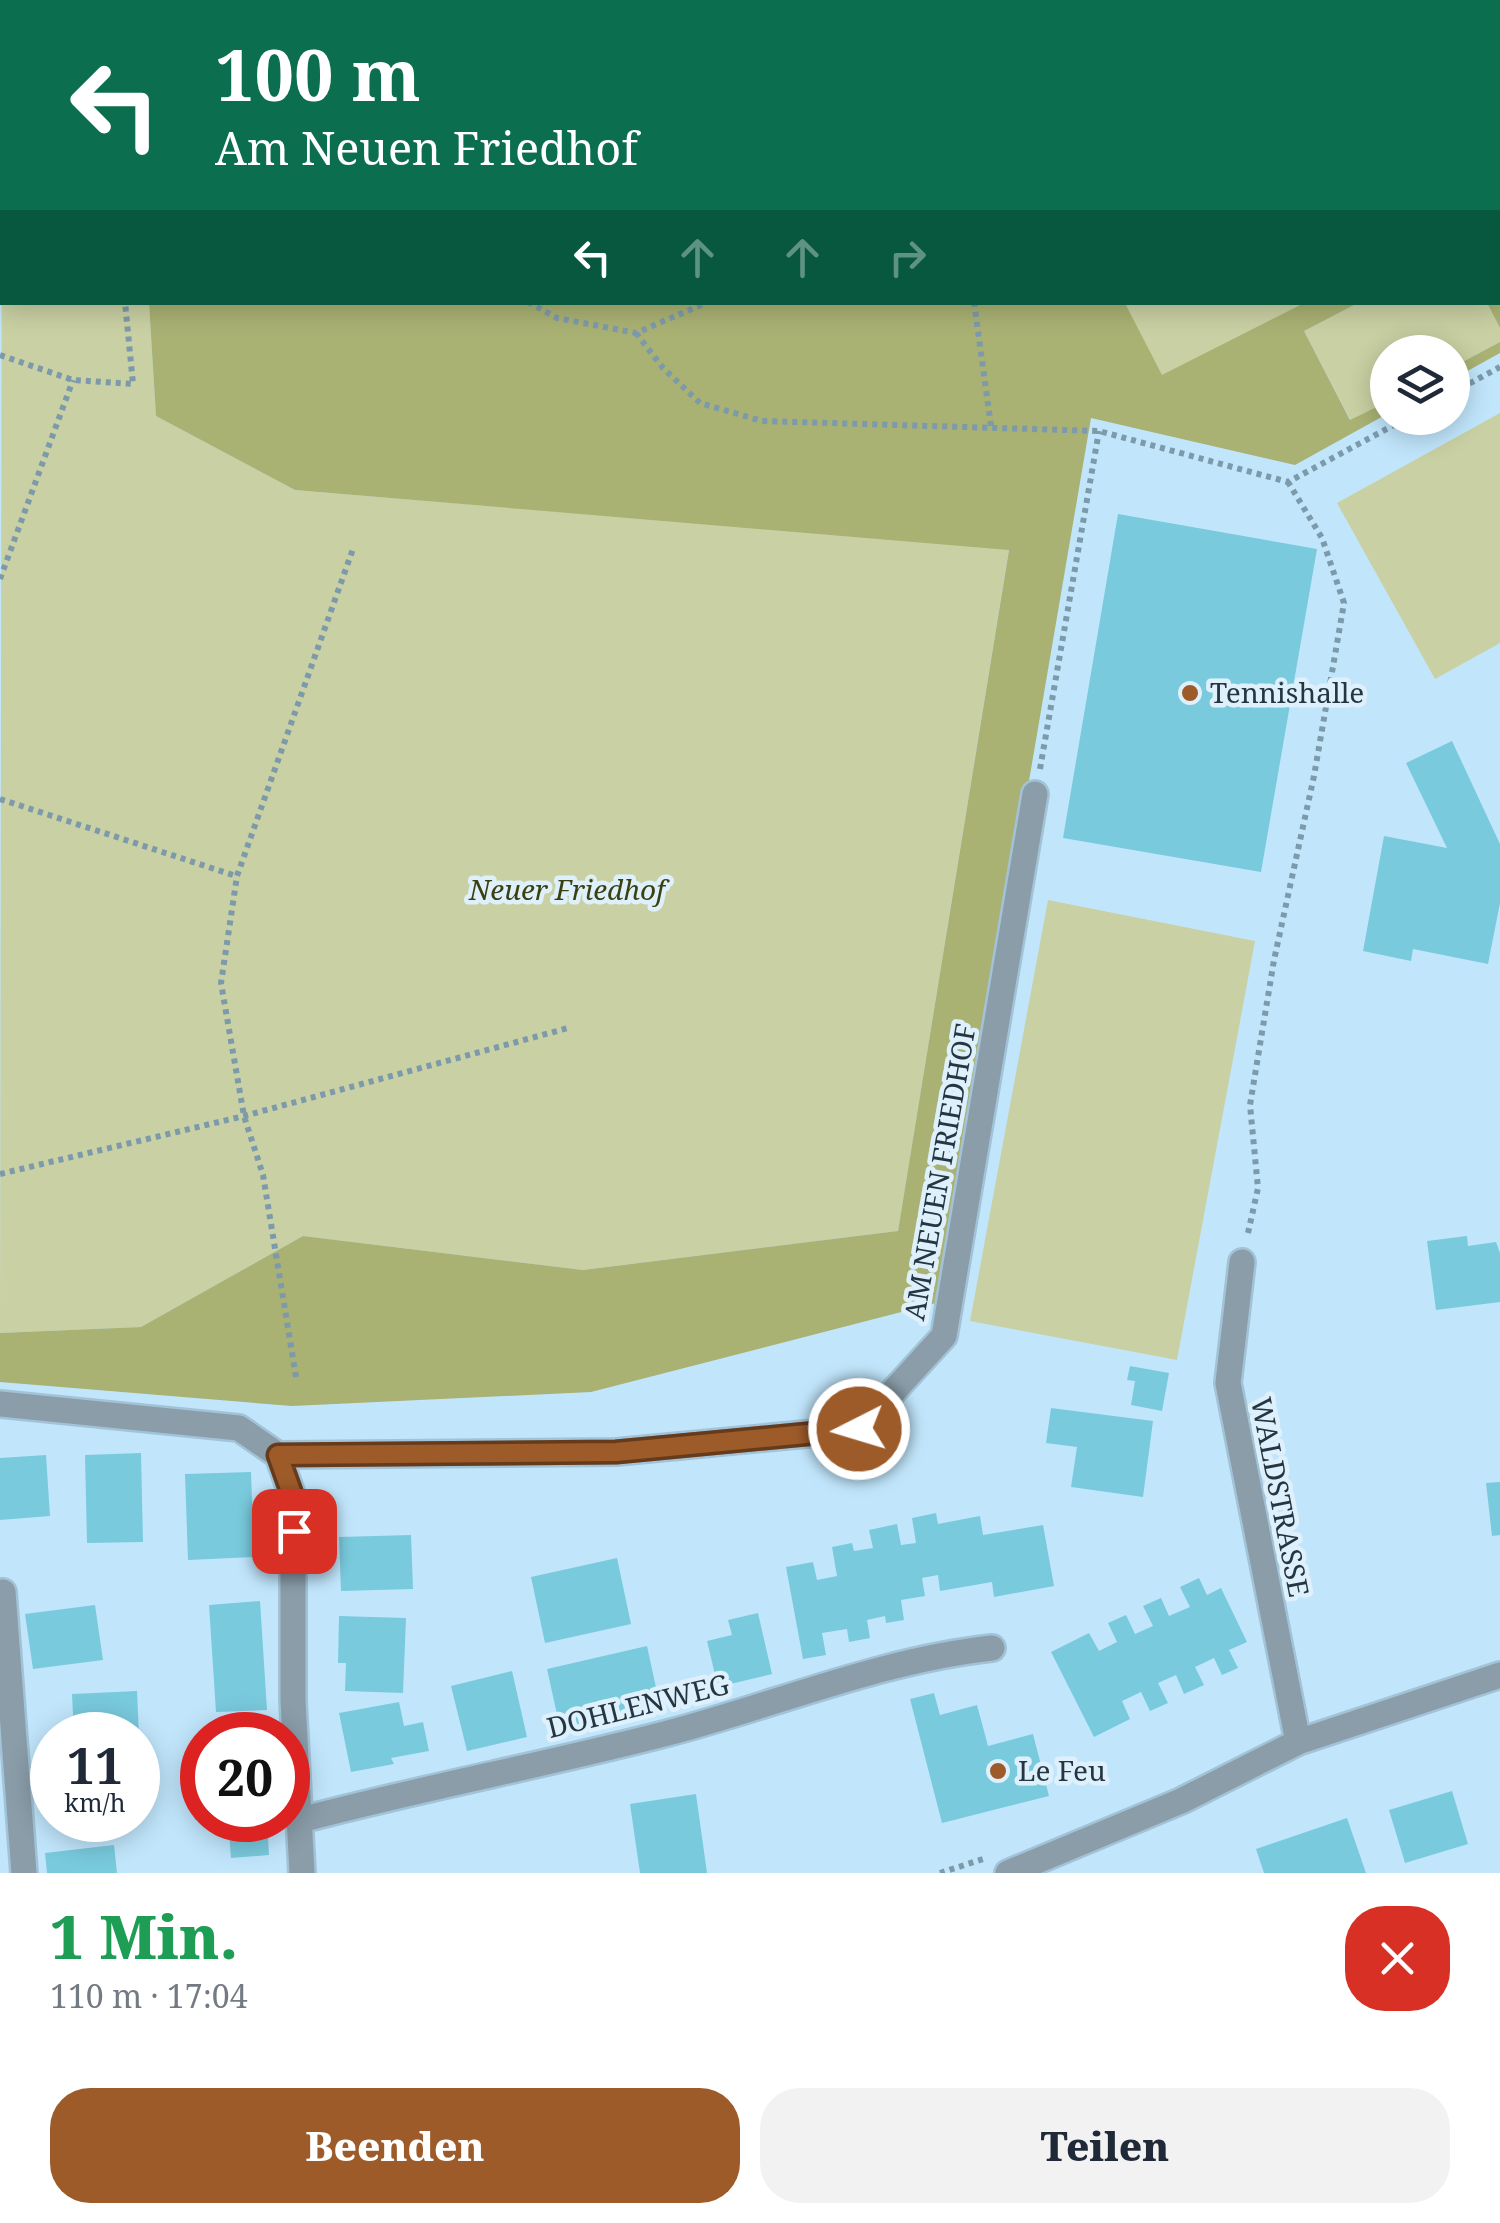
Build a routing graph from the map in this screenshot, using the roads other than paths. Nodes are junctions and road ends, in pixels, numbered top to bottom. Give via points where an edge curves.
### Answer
1 (1036, 794) road end
2 (1242, 1262) road end
3 (0, 1404) edge
4 (278, 1455) junction
5 (3, 1592) dead end
6 (992, 1648) dead end
7 (1500, 1675) edge
8 (296, 1712) edge
9 (1298, 1742) junction
10 (310, 1817) edge
11 (299, 1842) edge
12 (24, 1873) edge
13 (302, 1873) edge
14 (1008, 1873) edge

1 - 4 street, AM NEUEN FRIEDHOF via 944,1336 859,1429 616,1452
2 - 9 street, WALDSTRASSE via 1228,1383
3 - 4 street via 239,1428
4 - 8 street via 293,1497
5 - 12 street
6 - 10 street, DOHLENWEG via 943,1653 667,1734
7 - 9 street
9 - 14 street via 1181,1801
11 - 13 street

